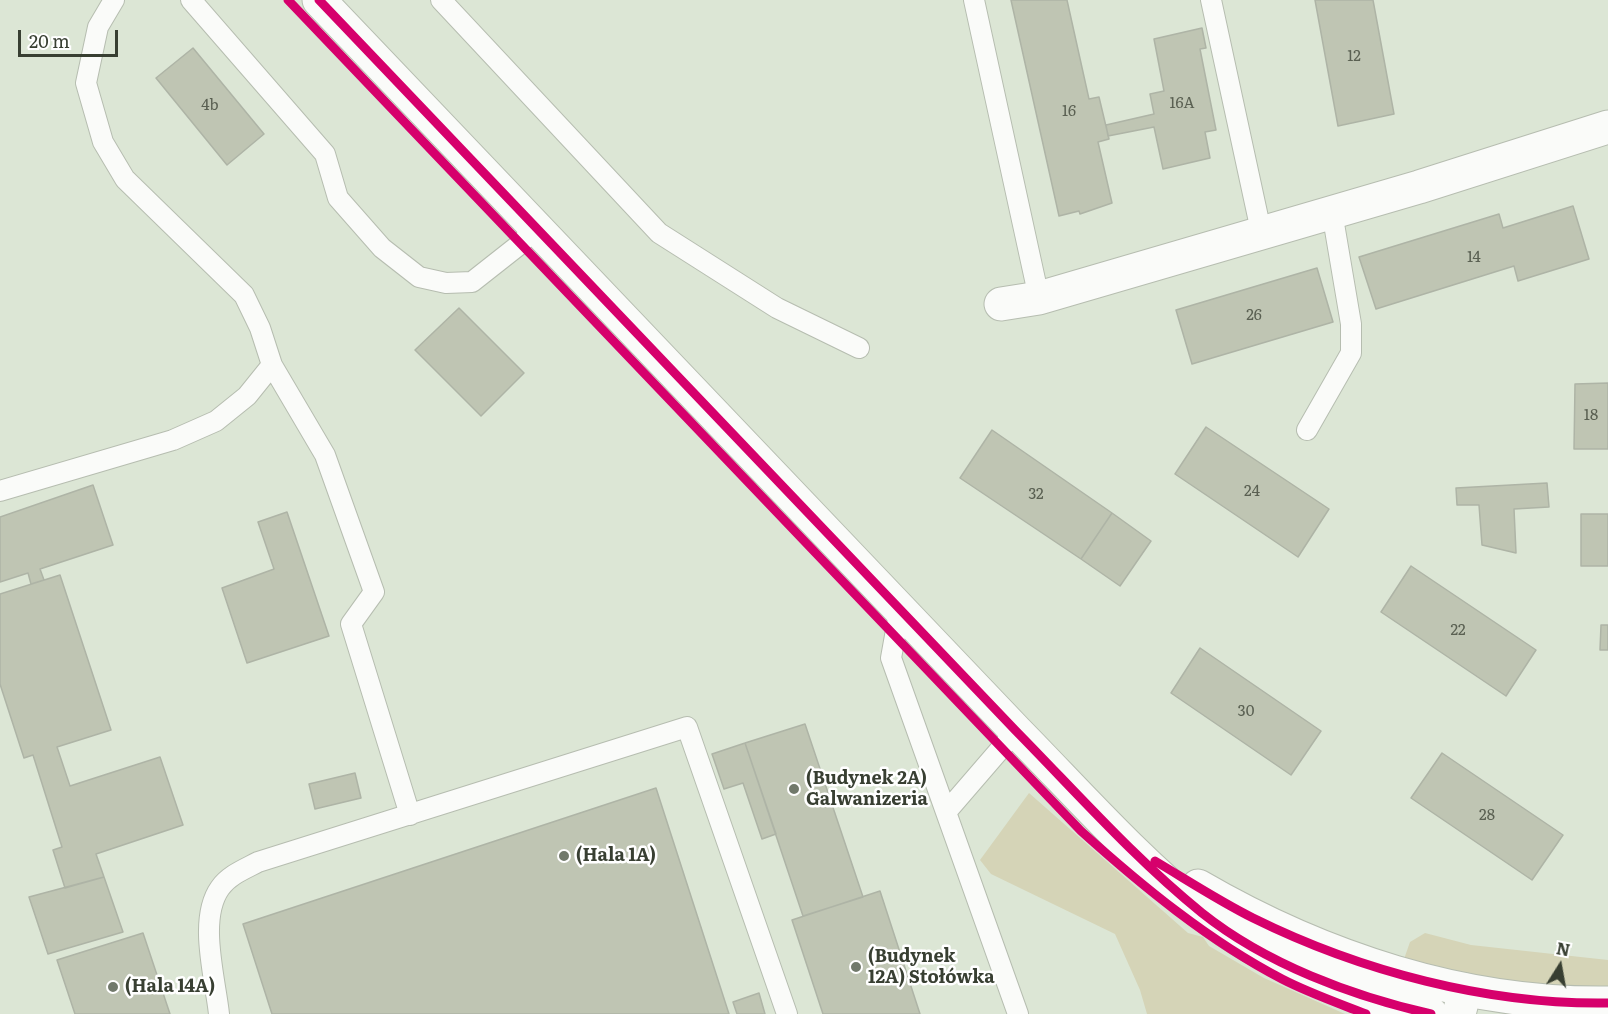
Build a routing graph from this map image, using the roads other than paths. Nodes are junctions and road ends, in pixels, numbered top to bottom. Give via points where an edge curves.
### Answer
1 (114, 0) edge
2 (191, 0) edge
3 (319, 0) edge
4 (441, 0) edge
5 (974, 0) edge
6 (1211, 0) edge
7 (1608, 127) edge
8 (1332, 212) junction
9 (536, 227) junction
10 (1261, 231) junction
11 (1039, 298) junction
12 (1001, 304) dead end
13 (859, 348) dead end
14 (272, 365) junction
15 (1307, 430) dead end
16 (0, 491) edge
17 (900, 608) junction
18 (1016, 731) junction
19 (947, 811) junction
20 (410, 816) junction
21 (1129, 846) junction
22 (1462, 1002) edge
23 (1608, 1002) edge
24 (219, 1014) edge
25 (787, 1014) edge
26 (1018, 1014) edge
27 (1431, 1014) edge

1 - 14 lane via 98,27 86,83 103,142 125,179 244,295
2 - 9 lane via 325,154 338,198 382,248 419,277 446,283 472,282
3 - 9 street
4 - 13 lane via 659,233 777,308
5 - 11 lane
6 - 10 lane
7 - 8 street
8 - 10 street
8 - 15 lane via 1351,324 1351,352
9 - 17 street
10 - 11 street
11 - 12 street
14 - 16 lane via 248,396 216,421 173,440
14 - 20 lane via 325,455 374,592 351,624
17 - 18 street
17 - 19 lane via 891,658
18 - 19 lane
18 - 21 street
19 - 26 lane
20 - 24 lane via 258,862 221,886 211,905 208,923
20 - 25 lane via 687,727
21 - 22 street via 1252,917 1313,945
21 - 27 street via 1203,913 1255,948 1323,979
22 - 23 street

